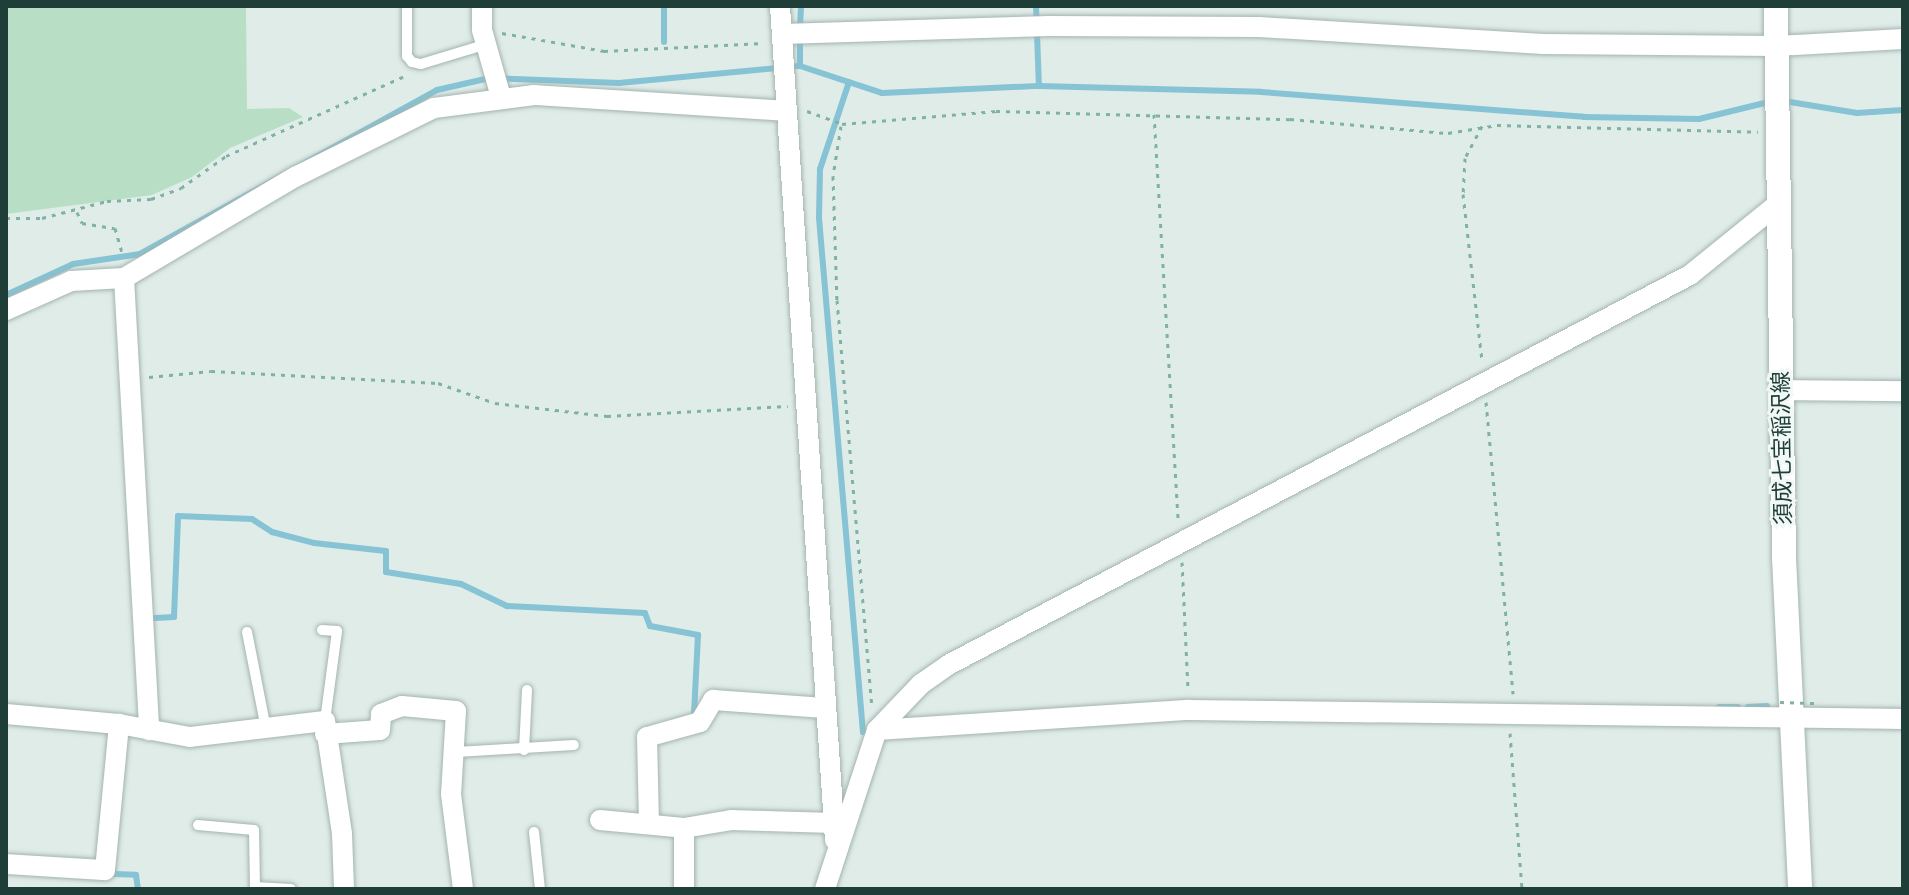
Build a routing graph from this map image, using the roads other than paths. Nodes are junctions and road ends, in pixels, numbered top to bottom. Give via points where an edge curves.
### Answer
1 (407, 6) edge
2 (482, 6) edge
3 (780, 6) edge
4 (1776, 6) edge
5 (1042, 21) edge
6 (484, 37) junction
7 (1903, 39) edge
8 (1776, 46) junction
9 (782, 51) junction
10 (498, 84) junction
11 (786, 111) junction
12 (1780, 202) junction
13 (124, 278) junction
14 (6, 310) edge
15 (1780, 390) junction
16 (1903, 391) edge
17 (322, 630) dead end
18 (247, 632) dead end
19 (527, 690) dead end
20 (825, 708) junction
21 (1786, 709) junction
22 (6, 714) edge
23 (1903, 719) edge
24 (119, 724) junction
25 (325, 727) junction
26 (149, 730) junction
27 (266, 730) junction
28 (877, 730) junction
29 (574, 745) dead end
30 (524, 750) junction
31 (456, 752) junction
32 (600, 820) dead end
33 (833, 823) junction
34 (649, 824) junction
35 (198, 825) dead end
36 (684, 828) junction
37 (534, 832) dead end
38 (836, 845) junction
39 (6, 864) edge
40 (291, 889) edge
41 (344, 889) edge
42 (463, 889) edge
43 (540, 889) edge
44 (684, 889) edge
45 (825, 889) edge
46 (1800, 889) edge

1 - 6 lane via 407,56 412,62 421,64
2 - 6 street
3 - 9 street
4 - 8 main road, 須成七宝稲沢線
5 - 8 street via 1543,44
5 - 9 street
6 - 10 street
7 - 8 street
8 - 12 main road, 須成七宝稲沢線
9 - 11 street
10 - 11 street
10 - 13 street via 434,108 295,177
11 - 20 street
12 - 15 main road, 須成七宝稲沢線
12 - 28 street via 1690,275 948,665 921,684
13 - 14 street via 71,281
13 - 26 street
15 - 16 street
15 - 21 main road, 須成七宝稲沢線
17 - 25 lane via 337,631
18 - 27 lane
19 - 30 lane
20 - 33 street
20 - 34 street via 713,700 700,722 647,737
21 - 23 street
21 - 28 street via 1512,714 1189,710
21 - 46 main road, 須成七宝稲沢線
22 - 24 street
24 - 26 street
24 - 39 street via 105,870
25 - 27 street
25 - 31 street via 380,730 381,714 402,706 456,711
25 - 41 street via 342,834
26 - 27 street via 190,737
28 - 38 street
29 - 30 lane
30 - 31 lane
31 - 42 street via 451,794
32 - 34 street
33 - 36 street via 732,820
33 - 38 street
34 - 36 street
35 - 40 lane via 254,830 255,887
36 - 44 street
37 - 43 lane
38 - 45 street

